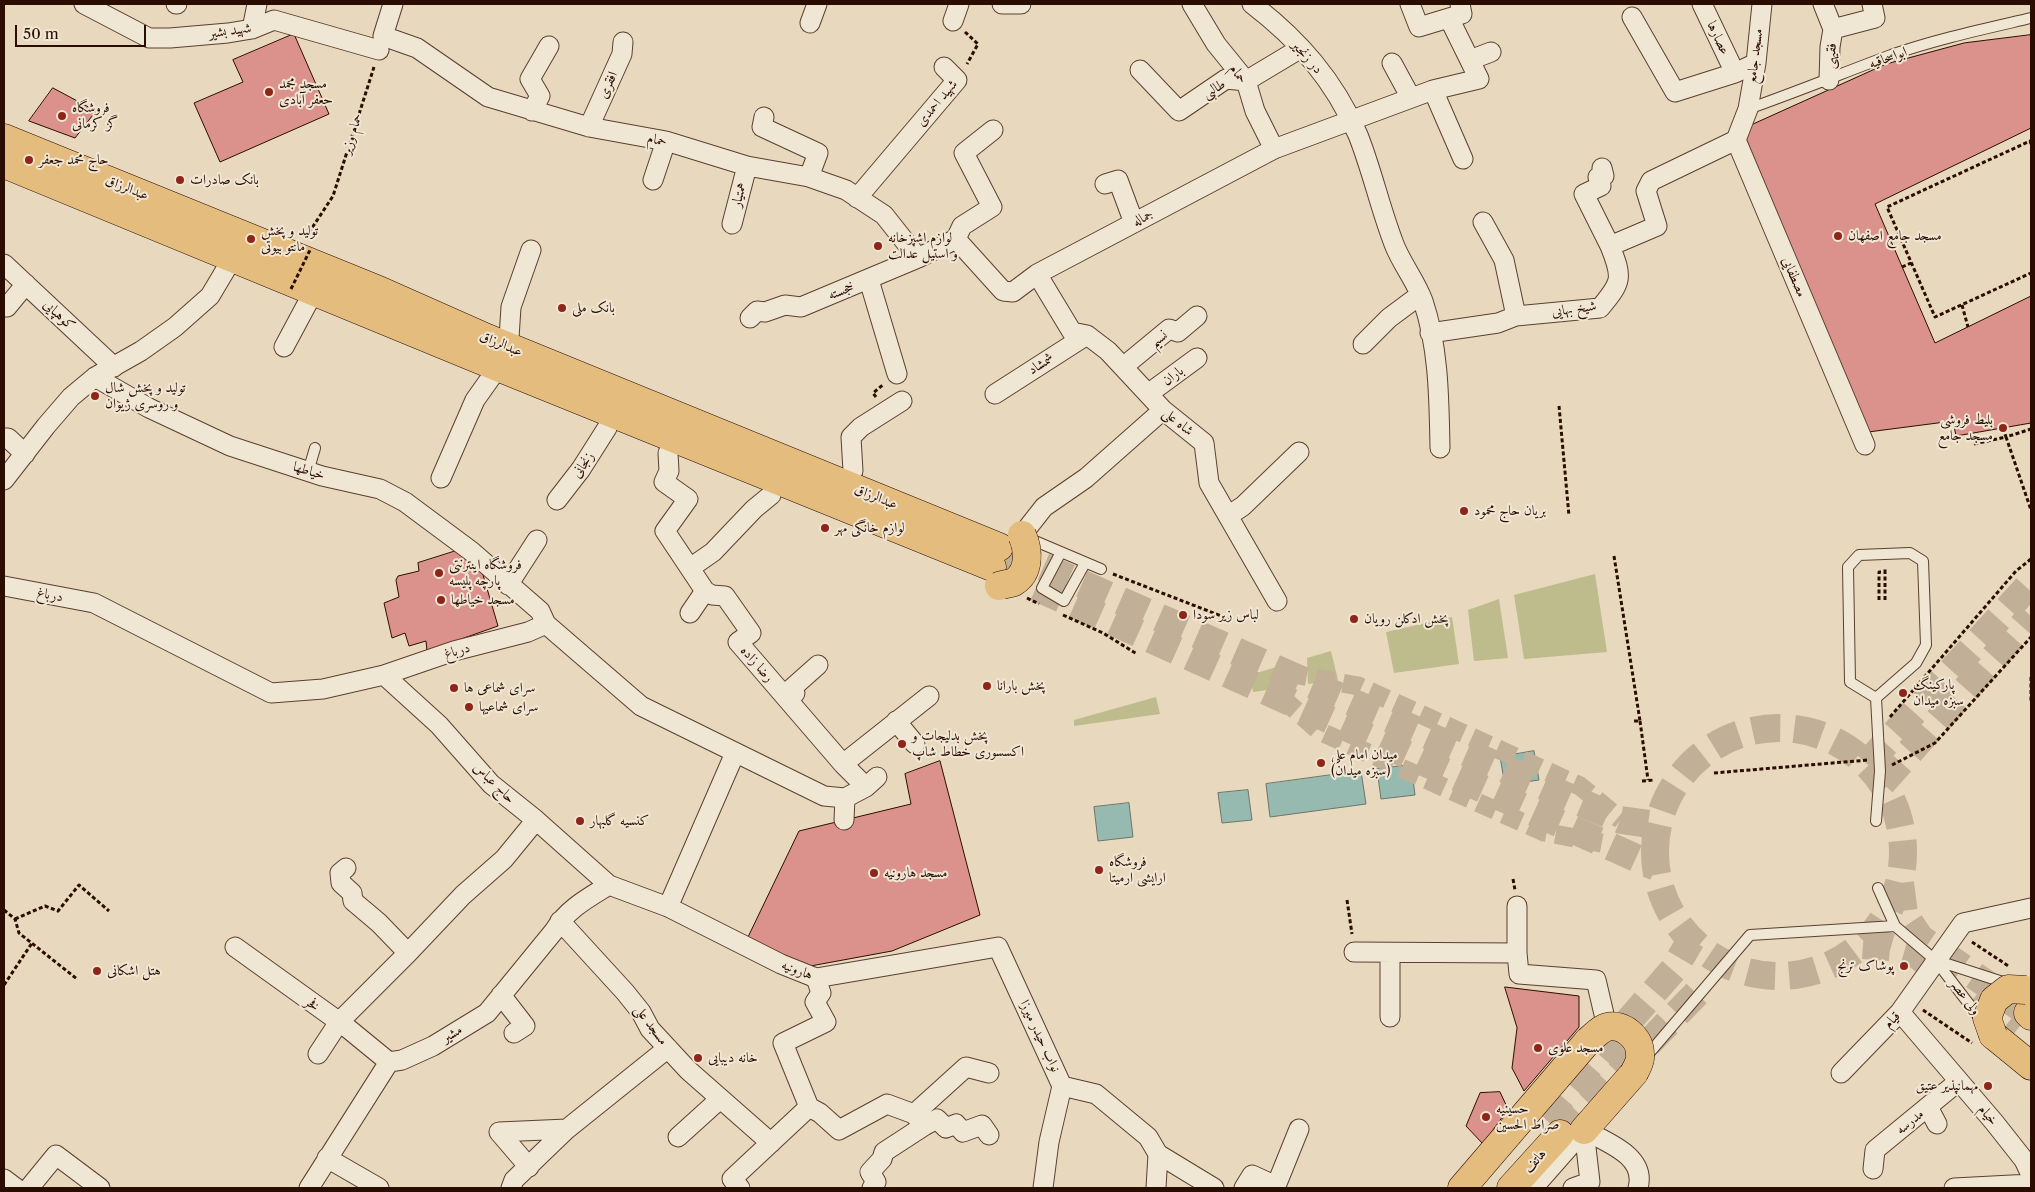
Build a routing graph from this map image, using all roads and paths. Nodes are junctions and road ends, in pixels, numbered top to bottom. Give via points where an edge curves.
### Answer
1 (84, 4) edge
2 (257, 4) edge
3 (392, 4) edge
4 (817, 4) edge
5 (1002, 4) edge
6 (1021, 4) edge
7 (1192, 4) edge
8 (1252, 4) edge
9 (1410, 4) edge
10 (1702, 4) edge
11 (1762, 4) edge
12 (1823, 4) edge
13 (1872, 4) edge
14 (104, 8) edge
15 (1455, 11) edge
16 (956, 12) edge
17 (1632, 17) dead end
18 (2031, 18) edge
19 (810, 23) dead end
20 (252, 29) junction
21 (1833, 29) junction
22 (623, 42) dead end
23 (381, 43) junction
24 (549, 46) dead end
25 (1301, 48) junction
26 (1491, 52) dead end
27 (1470, 60) junction
28 (1392, 63) dead end
29 (1756, 63) junction
30 (1140, 70) dead end
31 (951, 73) joint
32 (1735, 73) junction
33 (1829, 80) junction
34 (1246, 81) junction
35 (1433, 90) junction
36 (1411, 98) junction
37 (1748, 109) junction
38 (532, 111) junction
39 (764, 116) dead end
40 (1350, 120) junction
41 (590, 127) junction
42 (993, 130) dead end
43 (4, 138) edge
44 (1736, 140) junction
45 (666, 142) junction
46 (2031, 144) edge
47 (1274, 149) junction
48 (1463, 159) dead end
49 (4, 164) edge
50 (747, 166) junction
51 (1602, 168) dead end
52 (810, 177) junction
53 (653, 180) dead end
54 (1106, 184) dead end
55 (857, 198) junction
56 (1483, 222) dead end
57 (1134, 223) junction
58 (732, 224) dead end
59 (956, 239) junction
60 (1610, 246) junction
61 (531, 250) dead end
62 (305, 251) junction
63 (232, 258) junction
64 (918, 258) junction
65 (1911, 263) junction
66 (4, 264) edge
67 (1902, 267) dead end
68 (1037, 274) junction
69 (2031, 274) edge
70 (869, 280) junction
71 (26, 284) junction
72 (302, 290) junction
73 (1420, 295) junction
74 (1962, 305) junction
75 (4, 307) edge
76 (1197, 316) dead end
77 (1516, 316) junction
78 (750, 318) dead end
79 (1968, 327) dead end
80 (1430, 333) junction
81 (1087, 335) junction
82 (1363, 344) dead end
83 (489, 345) junction
84 (284, 347) dead end
85 (1197, 358) dead end
86 (114, 367) junction
87 (1123, 367) junction
88 (897, 374) dead end
89 (492, 376) junction
90 (95, 377) junction
91 (995, 394) dead end
92 (1148, 394) junction
93 (895, 406) dead end
94 (1559, 406) dead end
95 (1163, 410) junction
96 (607, 428) junction
97 (2003, 428) dead end
98 (2031, 430) edge
99 (2006, 437) junction
100 (4, 438) edge
101 (1974, 444) dead end
102 (1865, 445) dead end
103 (315, 448) dead end
104 (1440, 448) dead end
105 (1299, 452) dead end
106 (668, 453) junction
107 (25, 454) junction
108 (853, 471) junction
109 (308, 472) junction
110 (441, 478) dead end
111 (4, 480) edge
112 (771, 495) junction
113 (557, 500) dead end
114 (2031, 510) edge
115 (1228, 516) junction
116 (1569, 516) dead end
117 (537, 540) dead end
118 (1061, 552) junction
119 (1614, 556) dead end
120 (1003, 559) junction
121 (2031, 559) edge
122 (1085, 562) junction
123 (690, 568) junction
124 (1101, 569) joint
125 (1879, 572) dead end
126 (1885, 572) dead end
127 (508, 585) junction
128 (4, 586) edge
129 (705, 590) junction
130 (1277, 600) dead end
131 (1879, 600) dead end
132 (1884, 600) dead end
133 (1042, 605) dead end
134 (690, 613) dead end
135 (1060, 613) dead end
136 (1229, 619) dead end
137 (546, 624) junction
138 (2031, 637) edge
139 (1137, 654) dead end
140 (818, 665) dead end
141 (384, 675) junction
142 (2031, 677) edge
143 (929, 696) dead end
144 (1876, 698) junction
145 (788, 700) junction
146 (2031, 701) edge
147 (896, 721) junction
148 (1633, 721) dead end
149 (1640, 721) junction
150 (1878, 730) junction
151 (916, 744) dead end
152 (736, 753) junction
153 (1880, 759) junction
154 (843, 764) junction
155 (1880, 770) junction
156 (1714, 773) dead end
157 (1648, 780) junction
158 (1654, 780) dead end
159 (1642, 781) dead end
160 (845, 798) junction
161 (536, 820) junction
162 (844, 820) dead end
163 (1876, 821) dead end
164 (346, 868) dead end
165 (610, 885) junction
166 (1878, 888) dead end
167 (1347, 900) dead end
168 (1517, 906) dead end
169 (668, 907) junction
170 (2031, 908) edge
171 (4, 910) edge
172 (109, 911) dead end
173 (15, 919) junction
174 (560, 921) junction
175 (1895, 926) junction
176 (1956, 932) junction
177 (32, 943) junction
178 (241, 945) dead end
179 (998, 946) joint
180 (1354, 952) joint
181 (408, 953) junction
182 (1390, 953) junction
183 (1517, 953) junction
184 (1936, 960) junction
185 (77, 978) dead end
186 (816, 978) junction
187 (4, 985) edge
188 (502, 995) junction
189 (1900, 1012) junction
190 (2022, 1012) edge
191 (1390, 1017) dead end
192 (339, 1022) junction
193 (514, 1034) dead end
194 (1597, 1034) junction
195 (668, 1048) junction
196 (318, 1054) dead end
197 (389, 1062) junction
198 (2031, 1066) edge
199 (989, 1073) dead end
200 (1634, 1073) junction
201 (1841, 1073) dead end
202 (1959, 1081) junction
203 (1062, 1086) junction
204 (720, 1099) junction
205 (1928, 1107) junction
206 (809, 1108) junction
207 (919, 1120) junction
208 (1937, 1124) dead end
209 (1563, 1127) junction
210 (567, 1129) junction
211 (1299, 1129) dead end
212 (989, 1135) dead end
213 (678, 1137) dead end
214 (771, 1143) junction
215 (1158, 1154) junction
216 (327, 1158) junction
217 (529, 1167) junction
218 (1873, 1169) dead end
219 (2031, 1175) edge
220 (4, 1179) edge
221 (2031, 1184) edge
222 (16, 1188) edge
223 (29, 1188) edge
224 (100, 1188) edge
225 (309, 1188) edge
226 (379, 1188) edge
227 (512, 1188) edge
228 (740, 1188) edge
229 (872, 1188) edge
230 (1043, 1188) edge
231 (1156, 1188) edge
232 (1214, 1188) edge
233 (1244, 1188) edge
234 (1462, 1188) edge
235 (1482, 1188) edge
236 (1511, 1188) edge
237 (1533, 1188) edge
238 (1573, 1188) edge
239 (1638, 1188) edge
240 (1954, 1188) edge

1 - 14 street, شهید بشیر
2 - 20 street
3 - 23 street
4 - 19 street
5 - 6 street
7 - 34 street, حمام via 1216,44
8 - 25 street, در زنجیر
9 - 15 street via 1418,27
10 - 32 street, عصارها
11 - 29 street, مسجد جامع
12 - 21 street, فقیهی
13 - 21 street via 1875,18
14 - 20 street, شهید بشیر via 149,38
15 - 27 street
16 - 31 path, شهید احمدی via 978,44
17 - 32 street via 1675,92
18 - 33 lane, ابواسحاقیه via 1892,55
20 - 23 street, شهید بشیر via 274,20
21 - 33 street, فقیهی
22 - 41 street, افقری via 622,54
23 - 38 street, حمام via 418,48 488,96
23 - 62 path, حمام وزیر via 333,196 310,230
24 - 38 street via 530,79 540,96
25 - 34 street, طالبی
25 - 40 street, در زنجیر via 1316,63
26 - 27 street
27 - 35 street, جماله via 1479,79
28 - 36 street
29 - 32 street
29 - 37 street, مسجد جامع
30 - 34 street, طالبی via 1179,111 1226,79
31 - 55 street, شهید احمدی
33 - 37 lane, ابواسحاقیه
34 - 47 street, حمام
35 - 36 street, جماله
35 - 48 street
36 - 40 street, جماله
37 - 44 street
38 - 41 street, حمام
39 - 52 street via 762,127 818,153
40 - 47 street, جماله
40 - 73 street via 1394,245
41 - 45 street, حمام
42 - 59 street via 964,154 992,208 962,226
43 - 62 main road, عبدالرزاق
44 - 60 street via 1651,181 1646,190 1657,226
44 - 102 street, مصطفایی
45 - 50 street, حمام
45 - 53 street
46 - 65 path via 2030,141 1887,207
47 - 57 street, جماله
49 - 63 main road, عبدالرزاق
50 - 52 street, حمام
50 - 58 street, همتیار
51 - 60 street, شیخ بهایی via 1604,176 1598,177 1601,186 1584,194
52 - 55 street, حمام via 846,190
54 - 57 street via 1118,180
55 - 64 street, حمام via 884,215
56 - 77 street via 1504,260
57 - 68 street, جماله
59 - 64 street
59 - 68 street, جماله via 1003,291 1013,292
60 - 77 street, شیخ بهایی via 1619,269 1617,288 1600,308
61 - 83 street via 511,307
62 - 72 path, حمام وزیر, bridge
62 - 83 main road, عبدالرزاق
63 - 72 main road, عبدالرزاق
63 - 86 street via 210,296 175,327
64 - 70 street
65 - 67 path
65 - 74 path via 1935,317
66 - 71 street, کوهپایی
68 - 81 street, شاه علی via 1072,332
69 - 74 path
70 - 78 street, خجسته via 801,307 785,305 765,312 757,311
70 - 88 street, خجسته
71 - 75 street
71 - 86 street, کوهپایی
72 - 83 main road, عبدالرزاق
72 - 84 street
73 - 80 street
73 - 82 street via 1389,318
74 - 79 path
76 - 87 street, نسیم via 1178,332 1169,329
77 - 80 street, شیخ بهایی via 1498,323
80 - 104 street via 1439,393
81 - 87 street, شاه علی
81 - 91 street, شمشاد
83 - 89 main road
83 - 108 main road via 535,338
83 - 120 main road, عبدالرزاق
85 - 92 street, باران
86 - 90 street
87 - 92 street, شاه علی
89 - 96 main road via 498,382
89 - 110 street via 475,400
90 - 107 street via 71,397
90 - 109 street, خیاطها via 149,408 230,446
92 - 95 street, شاه علی
93 - 108 street via 851,437
94 - 116 path
95 - 115 street, شاه علی via 1204,443 1209,483
95 - 120 street via 1086,478 1044,507
96 - 106 main road
96 - 113 street, زنجانی
97 - 99 path
98 - 99 path
99 - 101 path
99 - 114 path
100 - 107 street
103 - 109 lane
105 - 115 street via 1243,506
106 - 112 main road
106 - 123 street via 664,482 688,499 665,531
107 - 111 street
108 - 120 main road via 981,521
109 - 127 street, خیاطها via 380,489 405,502 471,551
112 - 120 main road
112 - 123 street via 713,552
115 - 130 street, شاه علی
117 - 127 street
118 - 120 lane
118 - 122 lane
118 - 122 lane via 1042,588 1064,601
119 - 149 path
120 - 133 path
121 - 150 path via 2016,571
122 - 124 lane
123 - 129 street
124 - 136 path
125 - 131 path
126 - 132 path
127 - 137 street, خیاطها via 540,611
128 - 141 street, درباغ via 94,603 271,693 323,688
129 - 134 street
129 - 145 street, رضا زاده via 712,596 725,596 751,633 738,642
135 - 139 path via 1103,633
137 - 141 street, درباغ
137 - 152 street via 641,706
138 - 155 path via 1936,743
140 - 145 street via 791,689 795,694
141 - 161 street, حاج عباس via 439,725 492,784
142 - 146 path
143 - 147 street
144 - 144 lane via 1916,663 1926,645 1923,561 1910,553 1859,554 1848,567 1850,682
144 - 150 lane
145 - 154 street, رضا زاده
147 - 151 street
147 - 154 street
148 - 149 path
149 - 157 path
150 - 153 lane
152 - 160 street via 824,796
152 - 169 street
153 - 155 lane
153 - 156 path
154 - 160 street, رضا زاده via 872,782
155 - 163 lane
157 - 158 path
157 - 159 path
160 - 162 street
161 - 165 street, حاج عباس
161 - 181 street via 504,858
164 - 181 street via 340,873 341,883 352,892 353,901
165 - 169 street, هارونیه
165 - 174 street, مشیر via 581,902
166 - 175 lane
167 - 180 path
168 - 183 street
169 - 186 street, هارونیه via 781,964
170 - 176 street via 1963,923
171 - 173 path
172 - 173 path via 79,884 58,911 45,906
173 - 177 path via 19,933
174 - 188 street, مشیر
174 - 195 street, مسجد علی via 625,992 650,1029
175 - 184 lane
175 - 200 lane via 1750,935
176 - 184 street, قیام
176 - 190 path
177 - 185 path
177 - 187 path
178 - 192 street, فخر
179 - 186 street, هارونیه
179 - 203 street, نواب حیدر میرزا
180 - 182 street
181 - 192 street
182 - 183 street
182 - 191 street
183 - 194 street via 1519,974 1596,980
184 - 189 street, قیام
184 - 190 lane, ولی عصر
184 - 190 lane
186 - 206 street via 821,993 815,1002 826,1022 783,1043
188 - 193 street via 525,1026
188 - 197 street, مشیر via 487,1013 433,1046 402,1060
189 - 201 street, قیام
189 - 202 street, خیام
190 - 198 main road
192 - 196 street
192 - 197 street, فخر
194 - 200 main road, bridge via 1616,1026 1633,1036 1640,1053
194 - 234 main road
195 - 204 street, مسجد علی
195 - 210 street
197 - 216 street
199 - 207 street via 966,1067
200 - 209 main road
202 - 205 street, مدرسه
202 - 219 street, خیام via 2024,1160
203 - 215 street via 1096,1094 1148,1137
203 - 230 street, نواب حیدر میرزا
204 - 213 street
204 - 214 street, مسجد علی
205 - 208 street
205 - 218 street, مدرسه via 1875,1150
206 - 207 street via 839,1130 887,1104
206 - 214 street
207 - 212 street via 937,1119 946,1128 956,1124 963,1132 982,1124
207 - 229 street via 884,1152 870,1172 876,1182
209 - 235 main road, هاتف
209 - 236 main road, هاتف
209 - 237 street
209 - 238 street via 1590,1182
209 - 239 street via 1628,1154 1638,1172
210 - 217 street
210 - 217 street via 499,1132
211 - 233 street via 1276,1186 1252,1175
214 - 228 street via 732,1179
215 - 231 street
215 - 232 street
216 - 225 street
216 - 226 street
217 - 227 street via 514,1180
220 - 222 street
221 - 240 street
223 - 224 street via 56,1155

